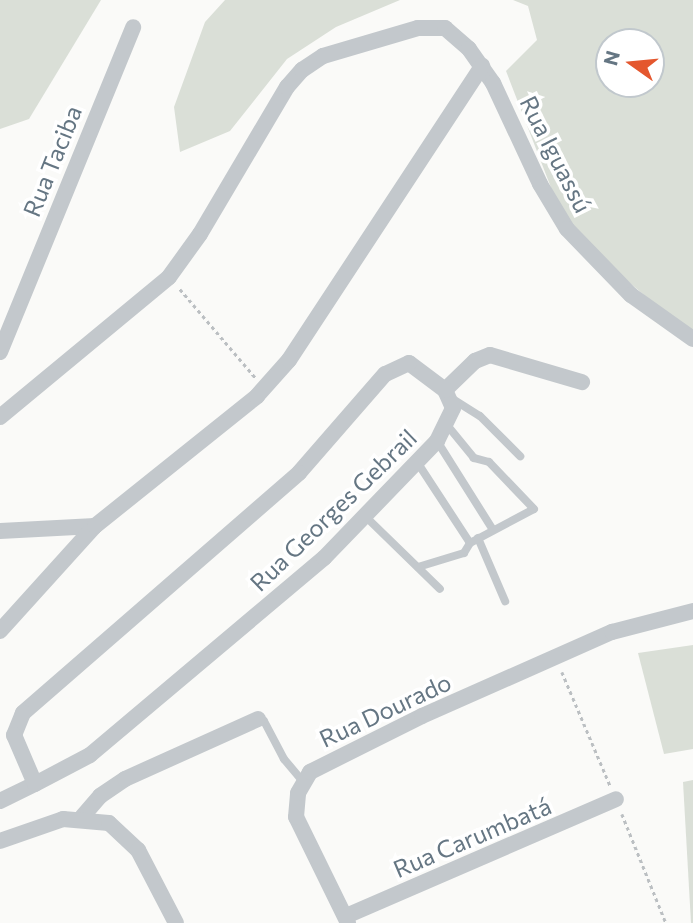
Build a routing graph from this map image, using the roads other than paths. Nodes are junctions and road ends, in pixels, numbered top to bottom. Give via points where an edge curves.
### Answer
1 (133, 27) dead end
2 (482, 66) junction
3 (693, 339) edge
4 (0, 352) edge
5 (582, 382) dead end
6 (448, 394) junction
7 (0, 417) edge
8 (447, 425) junction
9 (437, 441) junction
10 (520, 456) dead end
11 (419, 465) junction
12 (366, 517) junction
13 (95, 526) junction
14 (493, 530) junction
15 (0, 531) edge
16 (474, 541) junction
17 (418, 567) junction
18 (440, 589) dead end
19 (505, 601) dead end
20 (693, 611) edge
21 (0, 631) edge
22 (258, 719) joint
23 (303, 782) junction
24 (35, 784) junction
25 (616, 799) dead end
26 (0, 801) edge
27 (82, 817) junction
28 (0, 841) edge
29 (347, 920) edge
30 (176, 923) edge

1 - 4 street, Rua Taciba
2 - 3 street, Rua Iguassú via 567,229 631,295
2 - 7 street, Rua Iguassú via 445,28 431,27 323,56 302,70 169,277
2 - 13 street via 303,339 265,387
5 - 6 street via 490,355 475,361
6 - 8 street, Rua Georges Gebrail
6 - 10 lane via 480,416
6 - 24 street, Rua Georges Gebrail via 409,363 385,374 299,473 23,713 14,736
8 - 9 street, Rua Georges Gebrail
8 - 14 lane via 474,458 489,463 534,509
9 - 11 street, Rua Georges Gebrail
9 - 14 lane
11 - 12 street, Rua Georges Gebrail
11 - 16 lane
12 - 17 lane
12 - 24 street, Rua Georges Gebrail via 90,755
13 - 15 street
13 - 21 street
14 - 16 lane
16 - 17 lane via 464,553
16 - 19 lane
17 - 18 lane
20 - 23 street, Rua Dourado via 637,623 555,656 329,760
22 - 23 lane
22 - 27 street via 125,779 100,796
23 - 29 street via 296,817
24 - 26 street, Rua Georges Gebrail
25 - 29 street, Rua Carumbatá
27 - 28 street
27 - 30 street via 109,823 126,836

